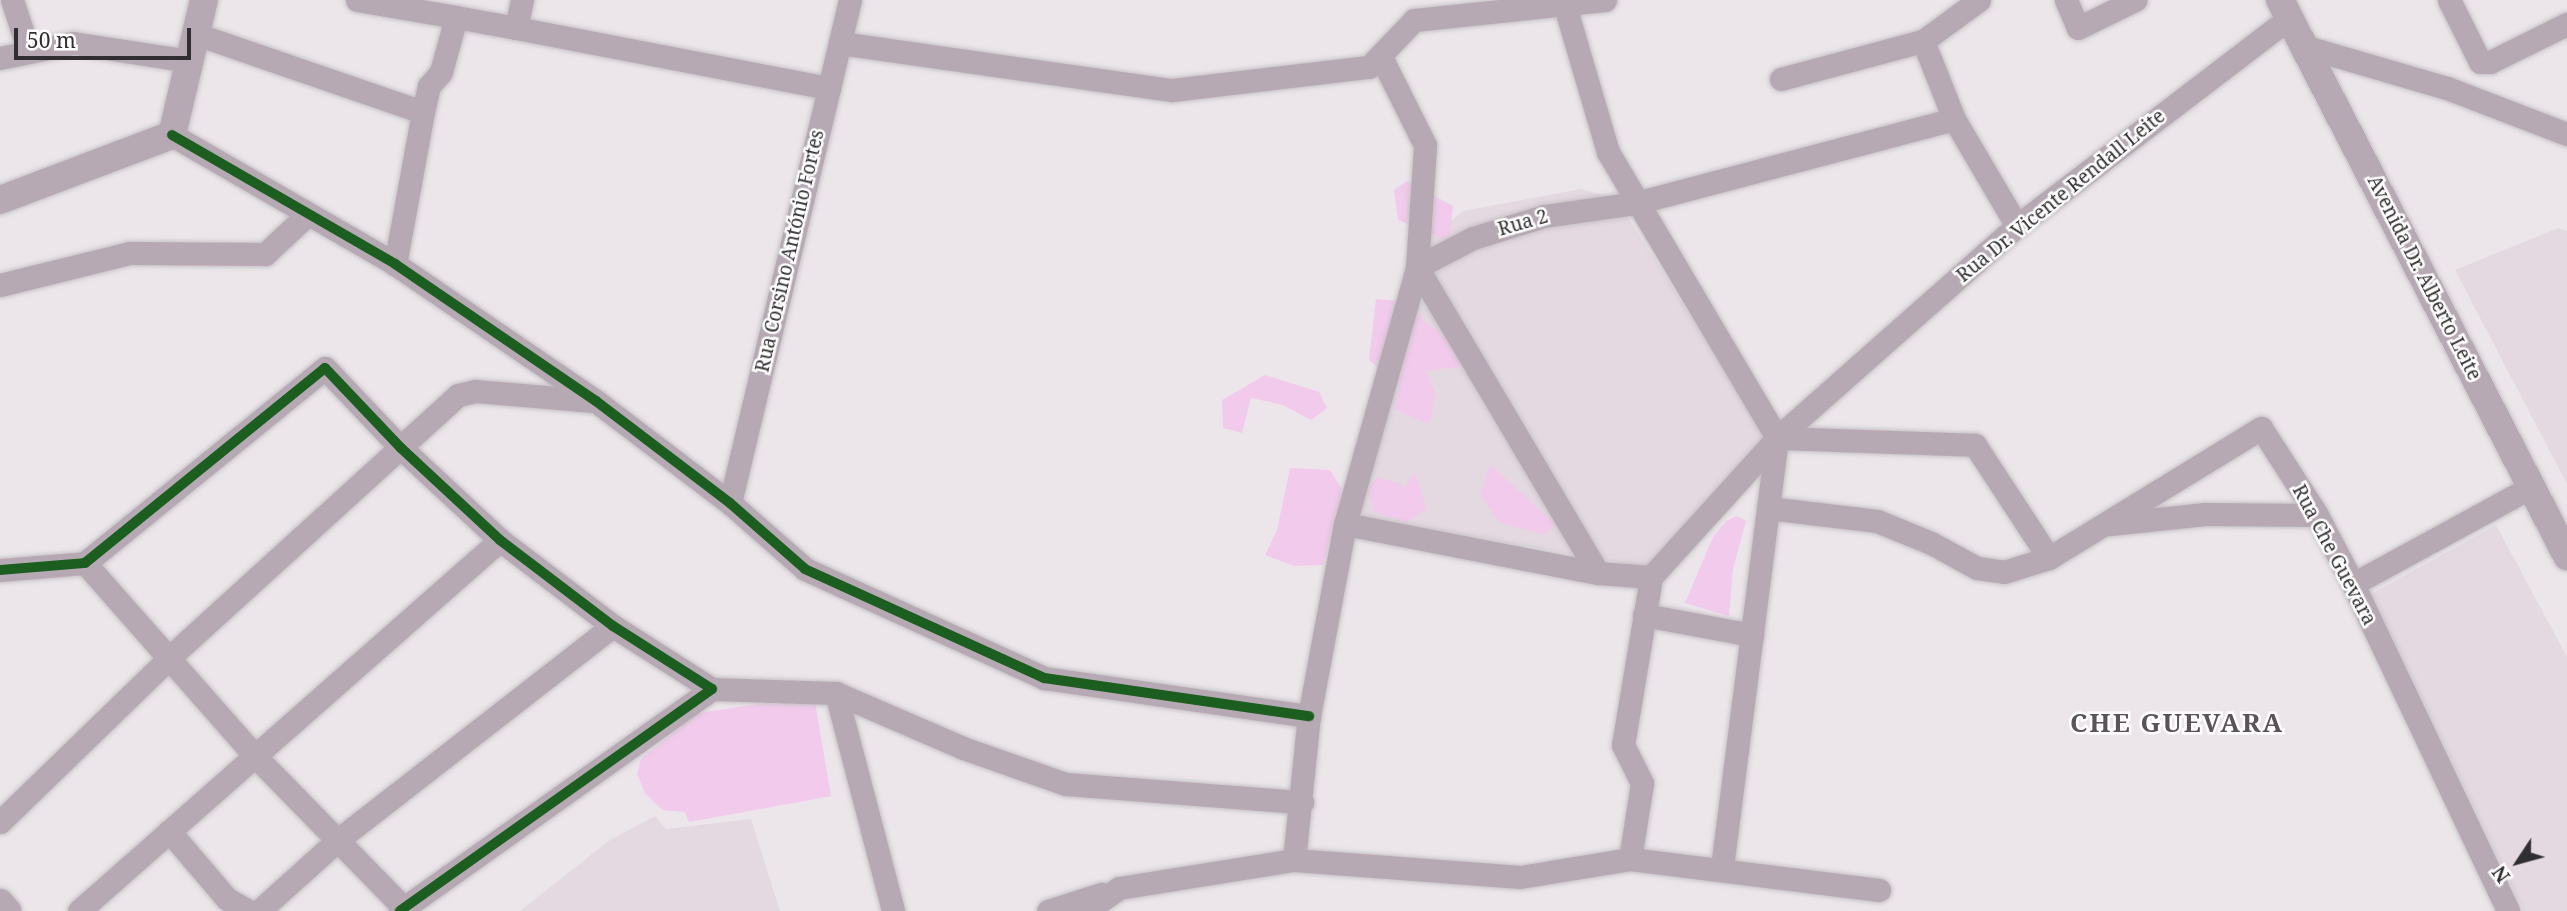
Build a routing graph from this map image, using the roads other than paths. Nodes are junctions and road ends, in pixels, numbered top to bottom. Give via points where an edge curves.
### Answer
1 (12, 0) edge
2 (204, 0) edge
3 (357, 0) edge
4 (522, 0) edge
5 (850, 0) edge
6 (1605, 0) edge
7 (1979, 0) edge
8 (2066, 0) edge
9 (2134, 0) edge
10 (2449, 0) edge
11 (1565, 6) junction
12 (2285, 9) edge
13 (456, 17) junction
14 (2567, 24) edge
15 (516, 28) junction
16 (196, 34) junction
17 (1923, 41) junction
18 (839, 43) junction
19 (2304, 46) junction
20 (28, 49) junction
21 (0, 58) edge
22 (1382, 59) junction
23 (189, 61) junction
24 (1780, 79) dead end
25 (829, 88) junction
26 (423, 111) junction
27 (1954, 119) junction
28 (2567, 134) edge
29 (172, 135) junction
30 (0, 200) edge
31 (1636, 203) junction
32 (308, 214) junction
33 (2017, 226) junction
34 (395, 264) junction
35 (1418, 267) junction
36 (0, 285) edge
37 (596, 401) junction
38 (1777, 438) junction
39 (401, 448) junction
40 (2531, 487) junction
41 (730, 503) junction
42 (1768, 508) junction
43 (2317, 515) junction
44 (1345, 524) junction
45 (2103, 525) junction
46 (500, 540) junction
47 (2567, 556) edge
48 (2049, 558) junction
49 (85, 563) junction
50 (0, 570) edge
51 (1598, 573) junction
52 (1651, 577) junction
53 (2353, 584) junction
54 (1644, 615) junction
55 (613, 626) junction
56 (1752, 635) junction
57 (170, 657) junction
58 (712, 689) junction
59 (836, 693) junction
60 (1308, 716) junction
61 (254, 755) junction
62 (1302, 802) junction
63 (0, 822) edge
64 (169, 831) junction
65 (339, 839) junction
66 (1630, 859) junction
67 (1294, 860) junction
68 (1722, 869) junction
69 (1119, 888) junction
70 (1879, 890) dead end
71 (0, 904) edge
72 (404, 910) edge
73 (7, 911) edge
74 (79, 911) edge
75 (249, 911) edge
76 (258, 911) edge
77 (893, 911) edge
78 (1048, 911) edge
79 (1086, 911) edge
80 (2508, 911) edge

1 - 20 street
2 - 16 street
3 - 13 street
4 - 15 street
5 - 18 street, Rua Corsino António Fortes
6 - 11 street
7 - 17 street
8 - 9 street via 2078,28
10 - 14 street via 2480,62 2490,62
11 - 22 street via 1414,20
11 - 31 street via 1608,152
12 - 19 street, Avenida Dr. Alberto Leite
12 - 33 street, Rua Dr. Vicente Rendall Leite
13 - 15 street
13 - 26 street via 441,72 429,86
15 - 25 street
16 - 23 street
16 - 26 street
17 - 24 street
17 - 27 street
18 - 22 street via 1172,90 1369,67
18 - 25 street, Rua Corsino António Fortes
19 - 28 street via 2447,88
19 - 40 street, Avenida Dr. Alberto Leite
20 - 21 street
20 - 23 street via 73,43
22 - 35 street via 1425,145
23 - 29 street
25 - 41 street, Rua Corsino António Fortes
26 - 34 street
27 - 31 street, Rua 2
27 - 33 street
29 - 30 street
29 - 32 street
31 - 35 street, Rua 2 via 1544,216 1473,238
31 - 38 street
32 - 34 street
32 - 36 street via 265,254 129,253
33 - 38 street, Rua Dr. Vicente Rendall Leite
34 - 37 street
35 - 44 street
35 - 51 street
37 - 39 street via 475,391 458,395
37 - 41 street
38 - 42 street
38 - 48 street via 1975,445
38 - 52 street, Rua Dr. Vicente Rendall Leite
39 - 46 street
39 - 49 street via 326,368
39 - 57 street
40 - 47 street, Avenida Dr. Alberto Leite
40 - 53 street
41 - 60 street via 805,569 1044,678
42 - 48 street, Rua Che Guevara via 1877,521 1977,568 2004,572
42 - 56 street
43 - 45 street via 2206,514
43 - 45 street, Rua Che Guevara via 2261,428
43 - 53 street, Rua Che Guevara
44 - 51 street
44 - 60 street
45 - 48 street, Rua Che Guevara
46 - 55 street
46 - 61 street
49 - 50 street
49 - 57 street
51 - 52 street
52 - 54 street
53 - 80 street, Rua Che Guevara
54 - 56 street
54 - 66 street via 1623,745 1642,783
55 - 58 street
55 - 65 street
56 - 68 street
57 - 61 street
57 - 63 street
58 - 59 street
58 - 72 street
59 - 62 street via 963,748 1066,784
59 - 77 street
60 - 62 street
61 - 64 street
61 - 65 street
62 - 67 street
64 - 74 street
64 - 75 street via 227,899
65 - 72 street
65 - 76 street
66 - 67 street via 1520,877
66 - 68 street
67 - 69 street
68 - 70 street
69 - 78 street
69 - 79 street
71 - 73 street

